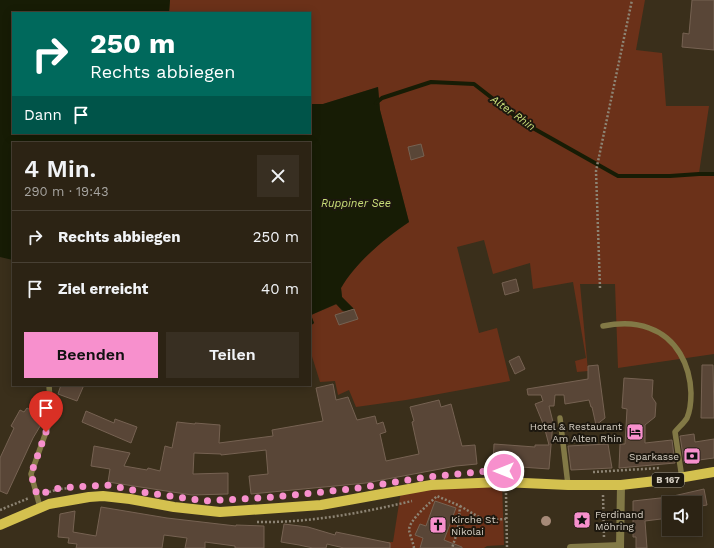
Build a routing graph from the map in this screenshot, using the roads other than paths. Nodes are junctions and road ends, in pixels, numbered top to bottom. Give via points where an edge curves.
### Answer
1 (603, 326) dead end
2 (49, 386) edge
3 (560, 418) dead end
4 (714, 472) edge
5 (682, 478) junction
6 (568, 485) junction
7 (621, 485) junction
8 (40, 507) junction
9 (0, 524) edge
10 (620, 547) edge
11 (571, 548) edge

1 - 5 lane via 620,323 649,328 672,342 680,353 688,369 691,400 687,418 675,432
2 - 8 lane via 51,418 31,474
3 - 6 lane
4 - 5 main road, B 167
5 - 7 main road, B 167
6 - 7 main road, B 167
6 - 8 main road, B 167 via 431,485 322,505 271,510 212,511 104,496
7 - 10 street
8 - 9 main road, B 167
10 - 11 street

